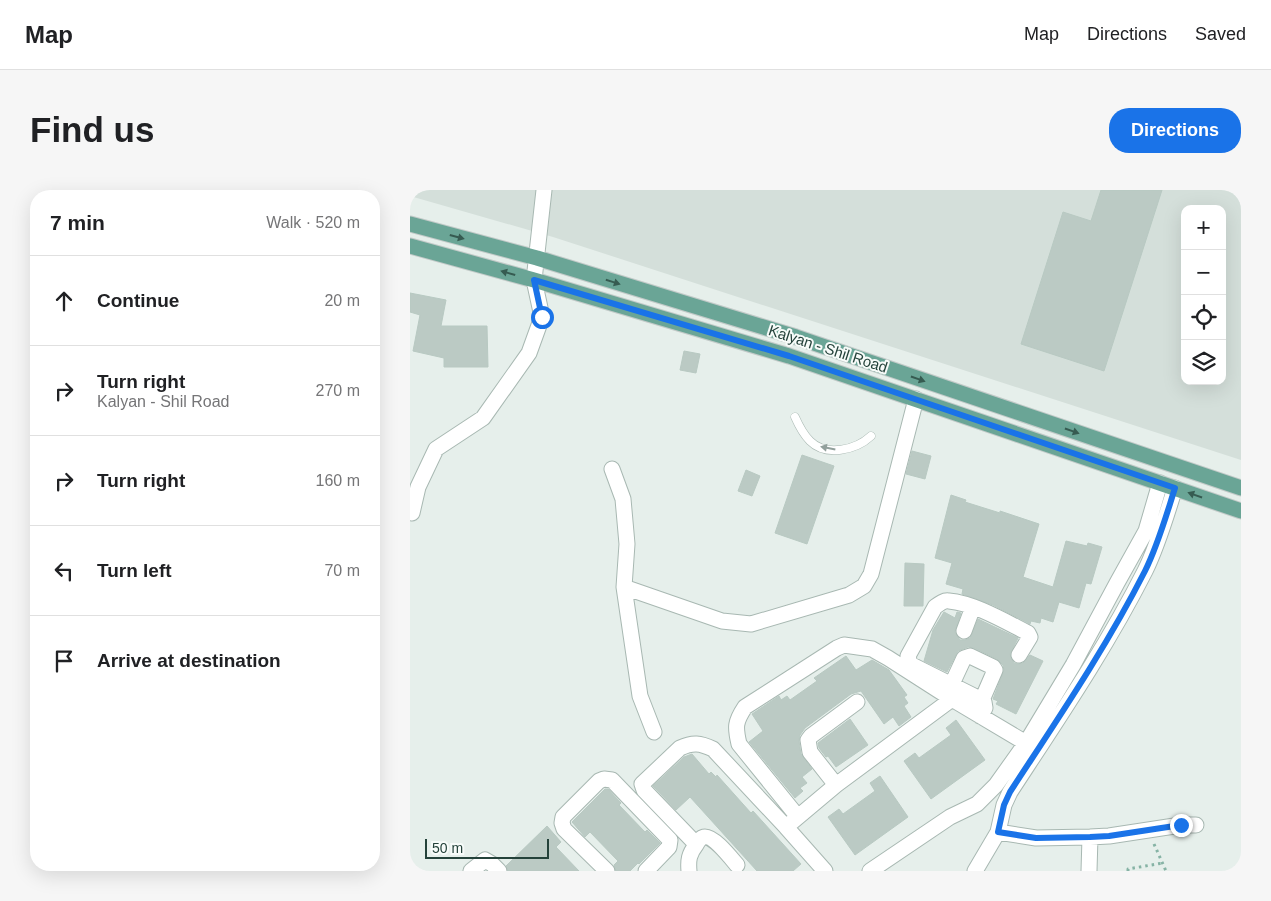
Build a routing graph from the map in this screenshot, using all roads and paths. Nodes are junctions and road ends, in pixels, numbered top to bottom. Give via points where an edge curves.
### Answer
1 (544, 190) edge
2 (410, 224) edge
3 (410, 246) edge
4 (537, 258) junction
5 (534, 280) junction
6 (916, 399) junction
7 (795, 417) dead end
8 (871, 436) dead end
9 (612, 469) dead end
10 (1160, 483) junction
11 (1175, 488) junction
12 (1241, 488) edge
13 (1241, 511) edge
14 (412, 513) dead end
15 (624, 587) junction
16 (973, 607) junction
17 (964, 631) dead end
18 (1019, 656) dead end
19 (951, 692) junction
20 (982, 700) junction
21 (858, 702) dead end
22 (980, 716) junction
23 (654, 732) dead end
24 (1026, 743) junction
25 (836, 785) junction
26 (792, 822) junction
27 (1196, 825) dead end
28 (1147, 830) junction
29 (998, 832) junction
30 (1090, 837) junction
31 (696, 844) junction
32 (1163, 863) junction
33 (737, 865) dead end
34 (819, 869) edge
35 (471, 871) edge
36 (499, 871) edge
37 (607, 871) edge
38 (646, 871) edge
39 (689, 871) edge
40 (870, 871) edge
41 (975, 871) edge
42 (1089, 871) edge
43 (1128, 871) edge
44 (1166, 871) edge

1 - 4 street
2 -> 4 main road, Kalyan - Shil Road
5 -> 3 main road, Kalyan - Shil Road
4 - 5 street
4 -> 12 main road, Kalyan - Shil Road via 796,337
5 - 6 main road, Kalyan - Shil Road via 789,356
5 - 14 street via 542,317 529,353 483,418 436,449 418,487
6 - 10 main road, Kalyan - Shil Road
6 - 15 street via 871,574 864,586 849,595 751,624 722,621
8 -> 7 lane via 863,444 850,448 821,448 810,442
9 - 15 street via 623,499
10 - 11 main road, Kalyan - Shil Road
10 - 24 street via 1146,531
13 -> 11 main road, Kalyan - Shil Road
11 - 29 street via 1146,570 1109,636 1010,792
15 - 23 street via 640,696
16 - 17 street
16 - 18 street via 1029,634
16 - 19 street via 948,601 935,607 908,656 912,666
19 - 20 street
19 - 20 street via 964,658 970,656 995,670
19 - 22 street
19 - 25 street
19 - 26 street via 872,649 844,645 745,707 736,729 739,744
20 - 22 street via 985,708
21 - 25 street via 808,740 810,752
22 - 24 street
24 - 40 street via 996,785 977,804 950,817
25 - 26 street
26 - 31 street via 713,749 694,743 680,748 642,784 644,790
26 - 34 street
27 - 28 street
28 - 30 street
28 - 32 path
29 - 30 street via 1036,838
29 - 41 street
30 - 42 street
31 - 33 street via 705,837 711,838
31 - 39 street via 688,859
32 - 43 path
32 - 44 path
35 - 36 street via 485,860
37 - 38 street via 564,829 562,823 563,817 599,781 608,779 670,840 669,847

